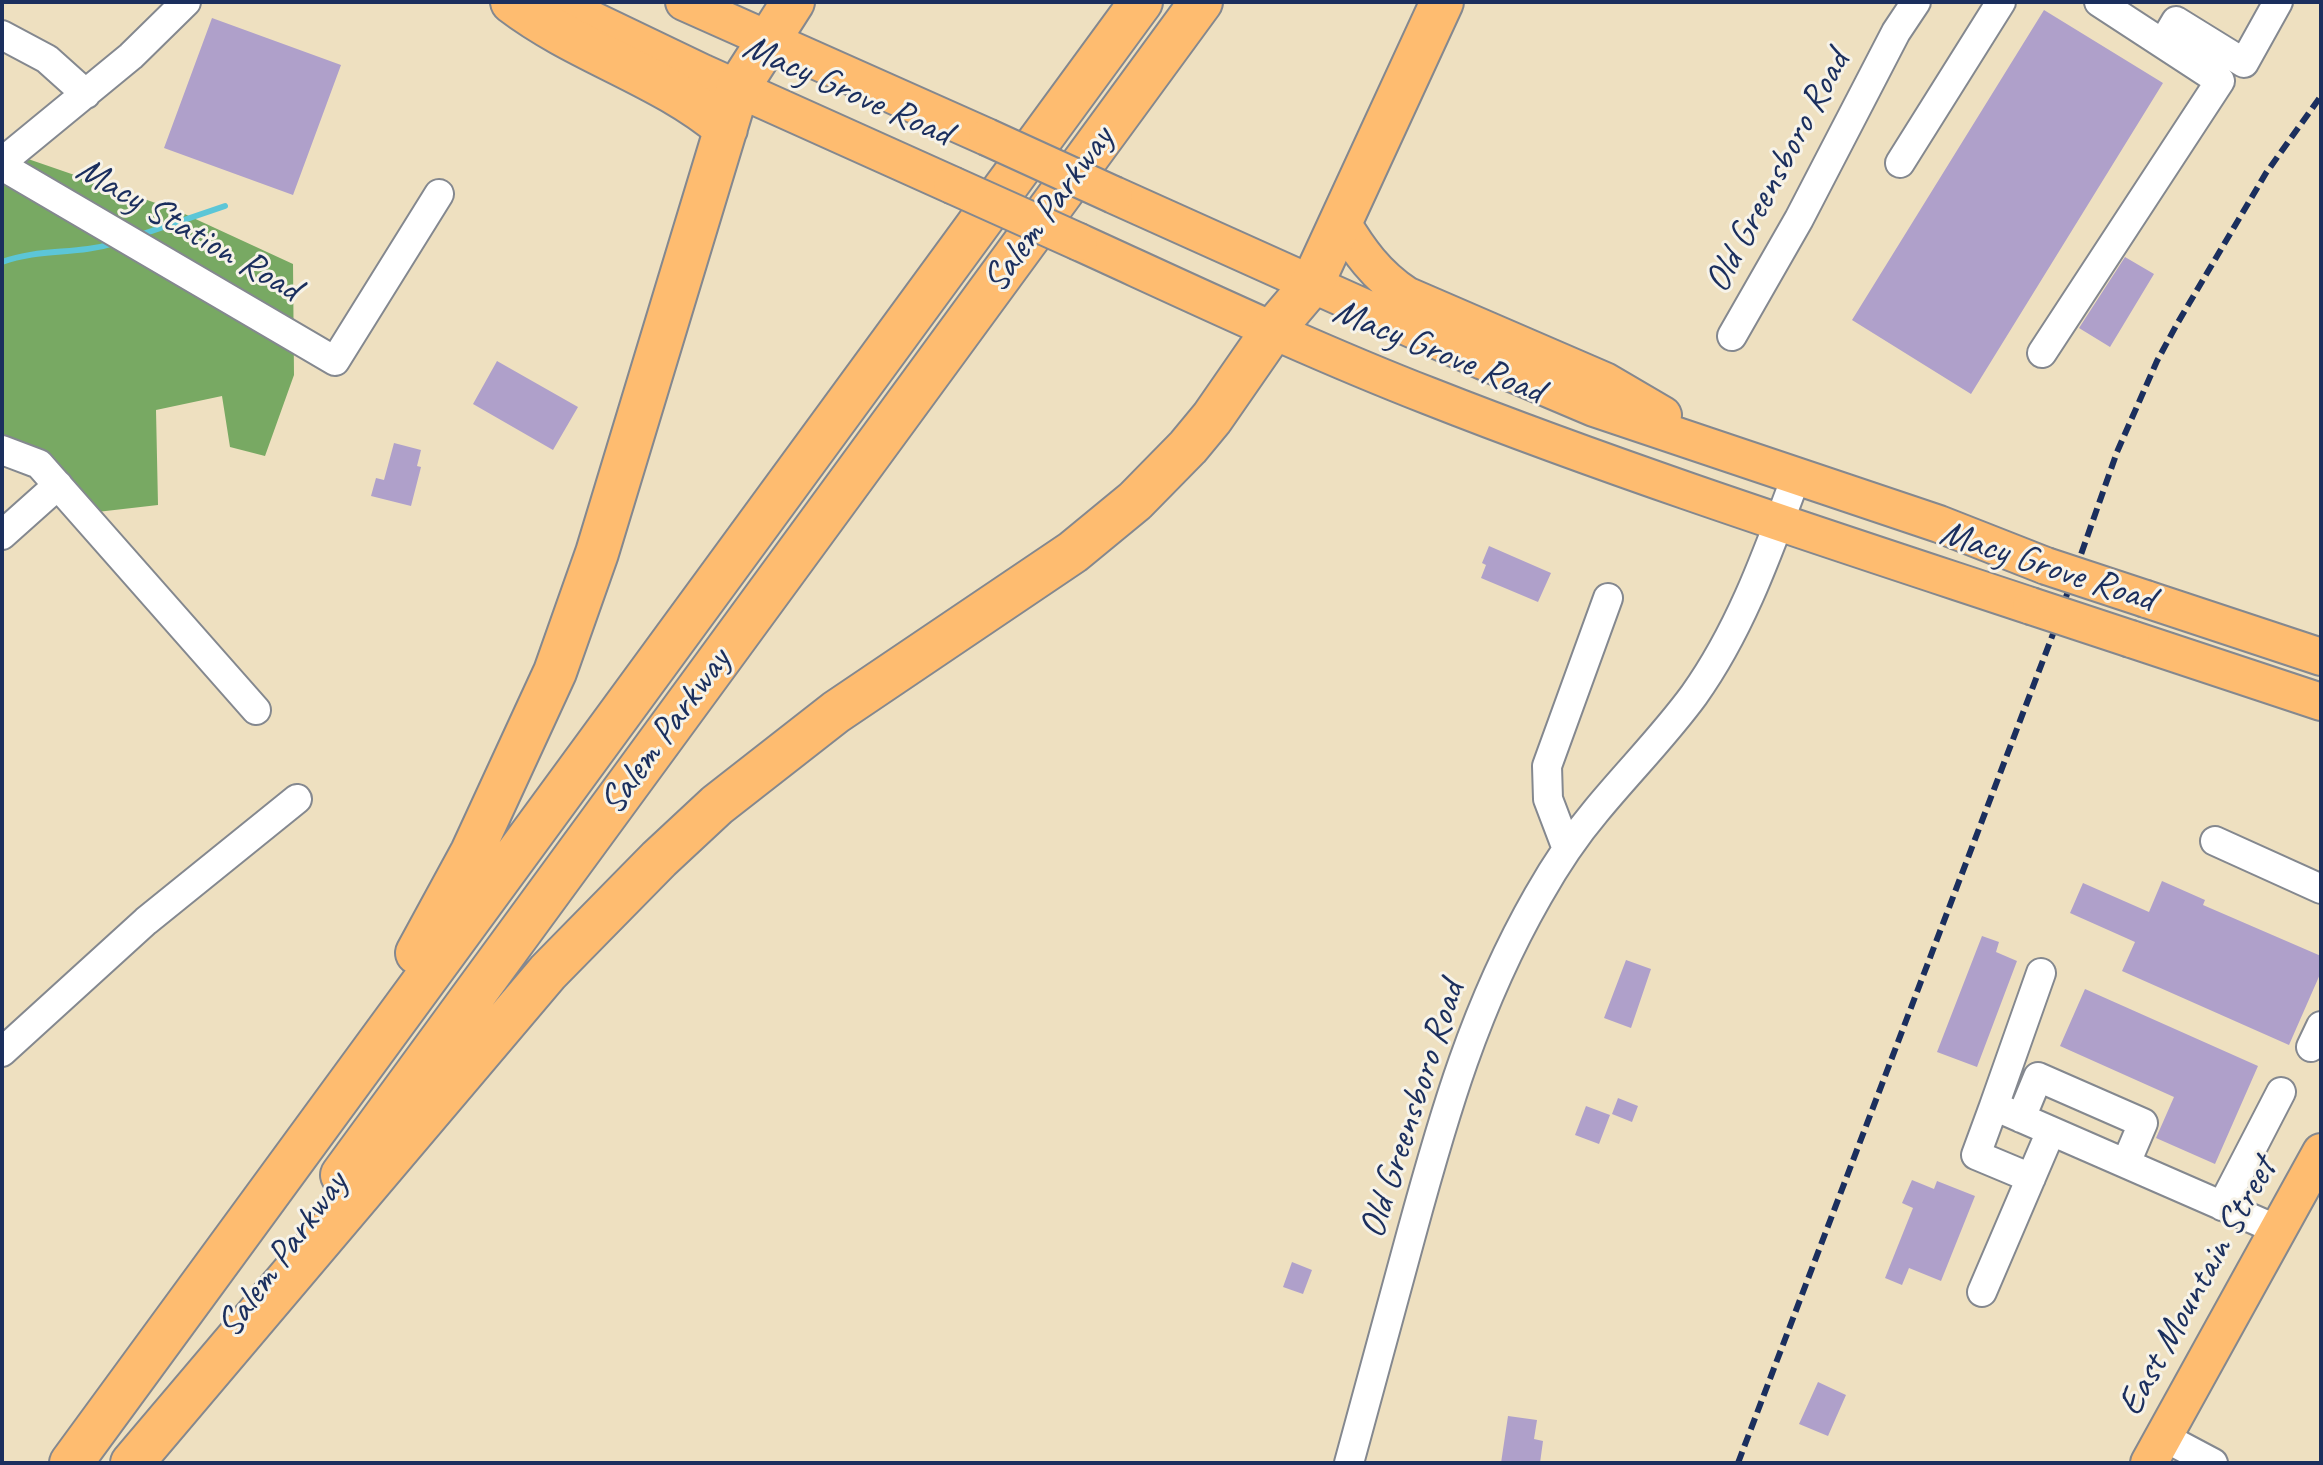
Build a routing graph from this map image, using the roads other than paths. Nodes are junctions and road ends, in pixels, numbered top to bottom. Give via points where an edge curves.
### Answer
1 (186, 2) edge
2 (512, 2) edge
3 (555, 2) edge
4 (684, 2) edge
5 (793, 2) edge
6 (1141, 2) edge
7 (1201, 2) edge
8 (1442, 2) edge
9 (1916, 2) edge
10 (2001, 2) edge
11 (2278, 2) edge
12 (2116, 6) edge
13 (2, 35) edge
14 (768, 38) junction
15 (2163, 43) junction
16 (738, 88) junction
17 (86, 94) junction
18 (726, 129) junction
19 (1900, 163) dead end
20 (2, 164) edge
21 (439, 194) dead end
22 (1341, 221) junction
23 (1312, 284) junction
24 (1273, 330) junction
25 (1732, 336) dead end
26 (2042, 353) dead end
27 (2, 450) edge
28 (1731, 454) junction
29 (1796, 477) junction
30 (58, 485) junction
31 (1779, 523) junction
32 (2, 535) edge
33 (1608, 598) dead end
34 (2321, 657) edge
35 (2321, 702) edge
36 (256, 710) dead end
37 (297, 799) dead end
38 (2215, 841) dead end
39 (1567, 849) junction
40 (2321, 889) edge
41 (2041, 973) dead end
42 (2, 1052) edge
43 (2281, 1092) dead end
44 (1994, 1106) junction
45 (2021, 1118) junction
46 (322, 1121) junction
47 (2051, 1131) junction
48 (2321, 1152) edge
49 (2126, 1163) junction
50 (2031, 1178) junction
51 (2222, 1206) junction
52 (2278, 1230) junction
53 (1982, 1292) dead end
54 (2156, 1450) edge
55 (71, 1463) edge
56 (131, 1463) edge
57 (1349, 1463) edge
58 (2213, 1463) edge

1 - 17 street
2 - 18 highway via 690,100
3 - 16 main road, Macy Grove Road
4 - 14 main road, Macy Grove Road
5 - 14 highway
6 - 46 highway, Salem Parkway
7 - 56 highway, Salem Parkway
8 - 22 highway
9 - 25 street, Old Greensboro Road
10 - 19 street
11 - 15 street via 2244,63 2176,21
12 - 15 street
13 - 17 street via 47,59
14 - 16 highway
14 - 23 main road, Macy Grove Road, bridge
15 - 26 street via 2220,81
16 - 18 highway
16 - 24 main road, Macy Grove Road, bridge
17 - 20 street
18 - 46 highway via 597,553 555,672 472,852
20 - 21 street, Macy Station Road via 335,361
22 - 23 highway
22 - 28 main road via 1369,263 1406,295 1605,381
23 - 24 highway
23 - 28 main road, Macy Grove Road via 1594,408
24 - 31 main road, Macy Grove Road via 1526,434
24 - 56 highway via 1212,418 1135,501 1073,552 779,756 717,805 602,915
27 - 30 street via 39,464
28 - 29 main road, Macy Grove Road
29 - 31 street, Old Greensboro Road
29 - 34 main road, Macy Grove Road, bridge
30 - 32 street
30 - 36 street
31 - 35 main road, Macy Grove Road, bridge
31 - 39 street, Old Greensboro Road via 1713,667
33 - 39 street via 1547,766 1548,799
37 - 42 street via 146,921
38 - 40 street
39 - 57 street, Old Greensboro Road via 1501,967 1462,1061
41 - 44 street
43 - 51 street
44 - 45 street
44 - 50 street via 1976,1155
45 - 47 street
45 - 49 street via 2038,1077 2143,1123
46 - 55 highway, Salem Parkway
47 - 49 street
47 - 50 street
48 - 52 main road, East Mountain Street
49 - 51 street
50 - 53 street
51 - 52 street
52 - 54 main road, East Mountain Street
54 - 58 street

